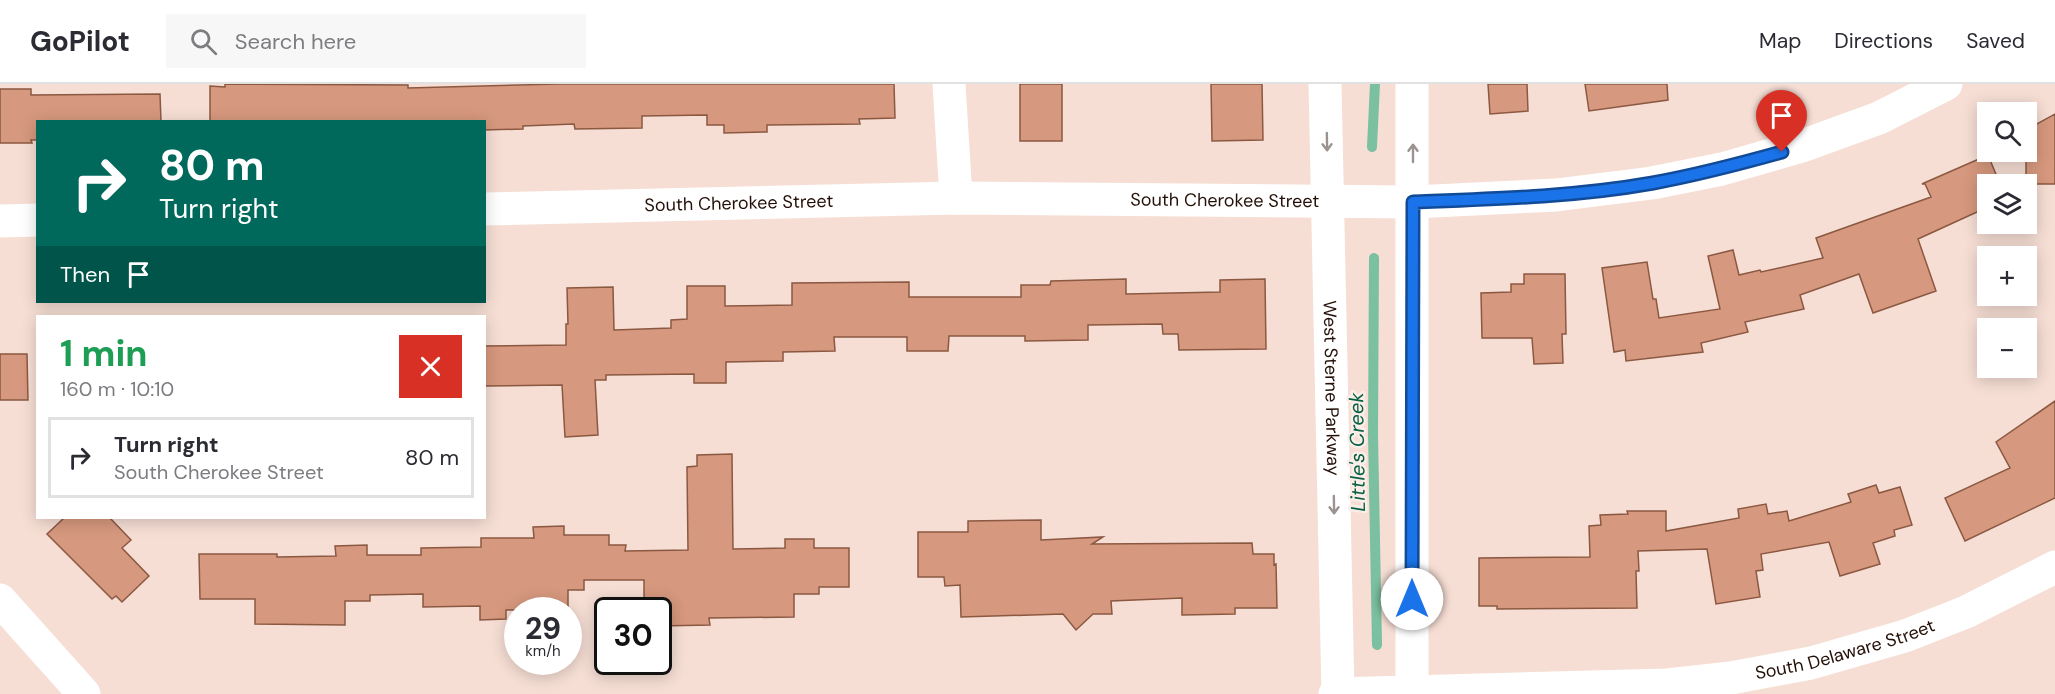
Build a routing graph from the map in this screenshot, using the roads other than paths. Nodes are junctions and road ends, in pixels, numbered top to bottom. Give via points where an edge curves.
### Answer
1 (949, 84) edge
2 (1325, 84) edge
3 (1412, 84) edge
4 (1946, 84) edge
5 (956, 198) junction
6 (1328, 202) junction
7 (1413, 202) junction
8 (486, 209) edge
9 (36, 220) edge
10 (0, 221) edge
11 (2055, 567) edge
12 (0, 600) edge
13 (1412, 693) edge
14 (84, 694) edge
15 (1337, 694) edge

1 - 5 street
2 -> 6 street, West Sterne Parkway
7 -> 3 street
4 - 7 street, South Cherokee Street via 1868,122 1722,169 1556,195
5 - 6 street, South Cherokee Street
5 - 8 street, South Cherokee Street
6 - 7 street, South Cherokee Street
6 -> 15 street, West Sterne Parkway
7 - 13 street
9 - 10 street
11 - 13 street, South Delaware Street via 1966,612 1905,636 1800,665 1667,686
12 - 14 street
13 - 15 street, South Delaware Street

